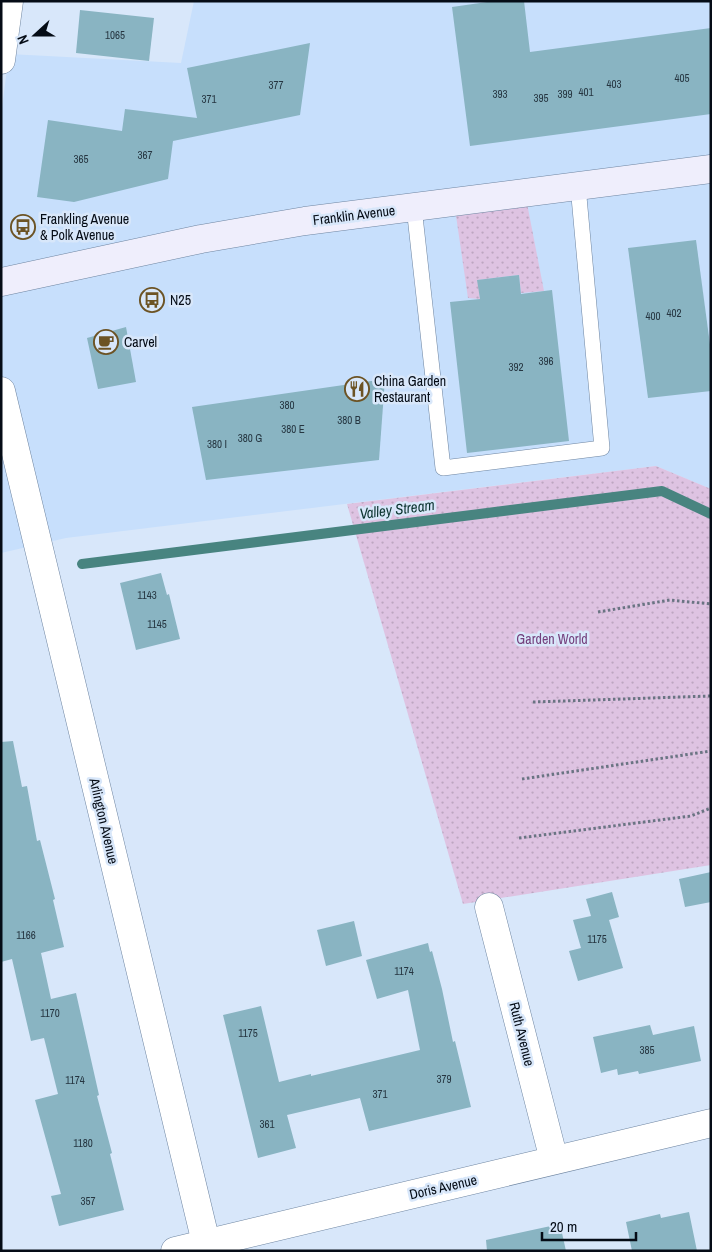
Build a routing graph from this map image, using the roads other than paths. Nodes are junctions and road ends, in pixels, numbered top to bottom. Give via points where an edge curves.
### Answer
1 (9, 1) edge
2 (1, 60) edge
3 (711, 169) edge
4 (578, 186) junction
5 (414, 207) junction
6 (1, 282) edge
7 (1, 391) edge
8 (489, 907) dead end
9 (711, 1123) edge
10 (554, 1160) junction
11 (207, 1247) edge
12 (175, 1251) edge

1 - 2 street
3 - 4 main road, Franklin Avenue
4 - 5 main road, Franklin Avenue
4 - 5 lane via 602,448 443,468
5 - 6 main road, Franklin Avenue via 201,239
7 - 11 street, Arlington Avenue
8 - 10 street, Ruth Avenue
9 - 10 street, Doris Avenue
10 - 11 street, Doris Avenue
11 - 12 street, Doris Avenue

